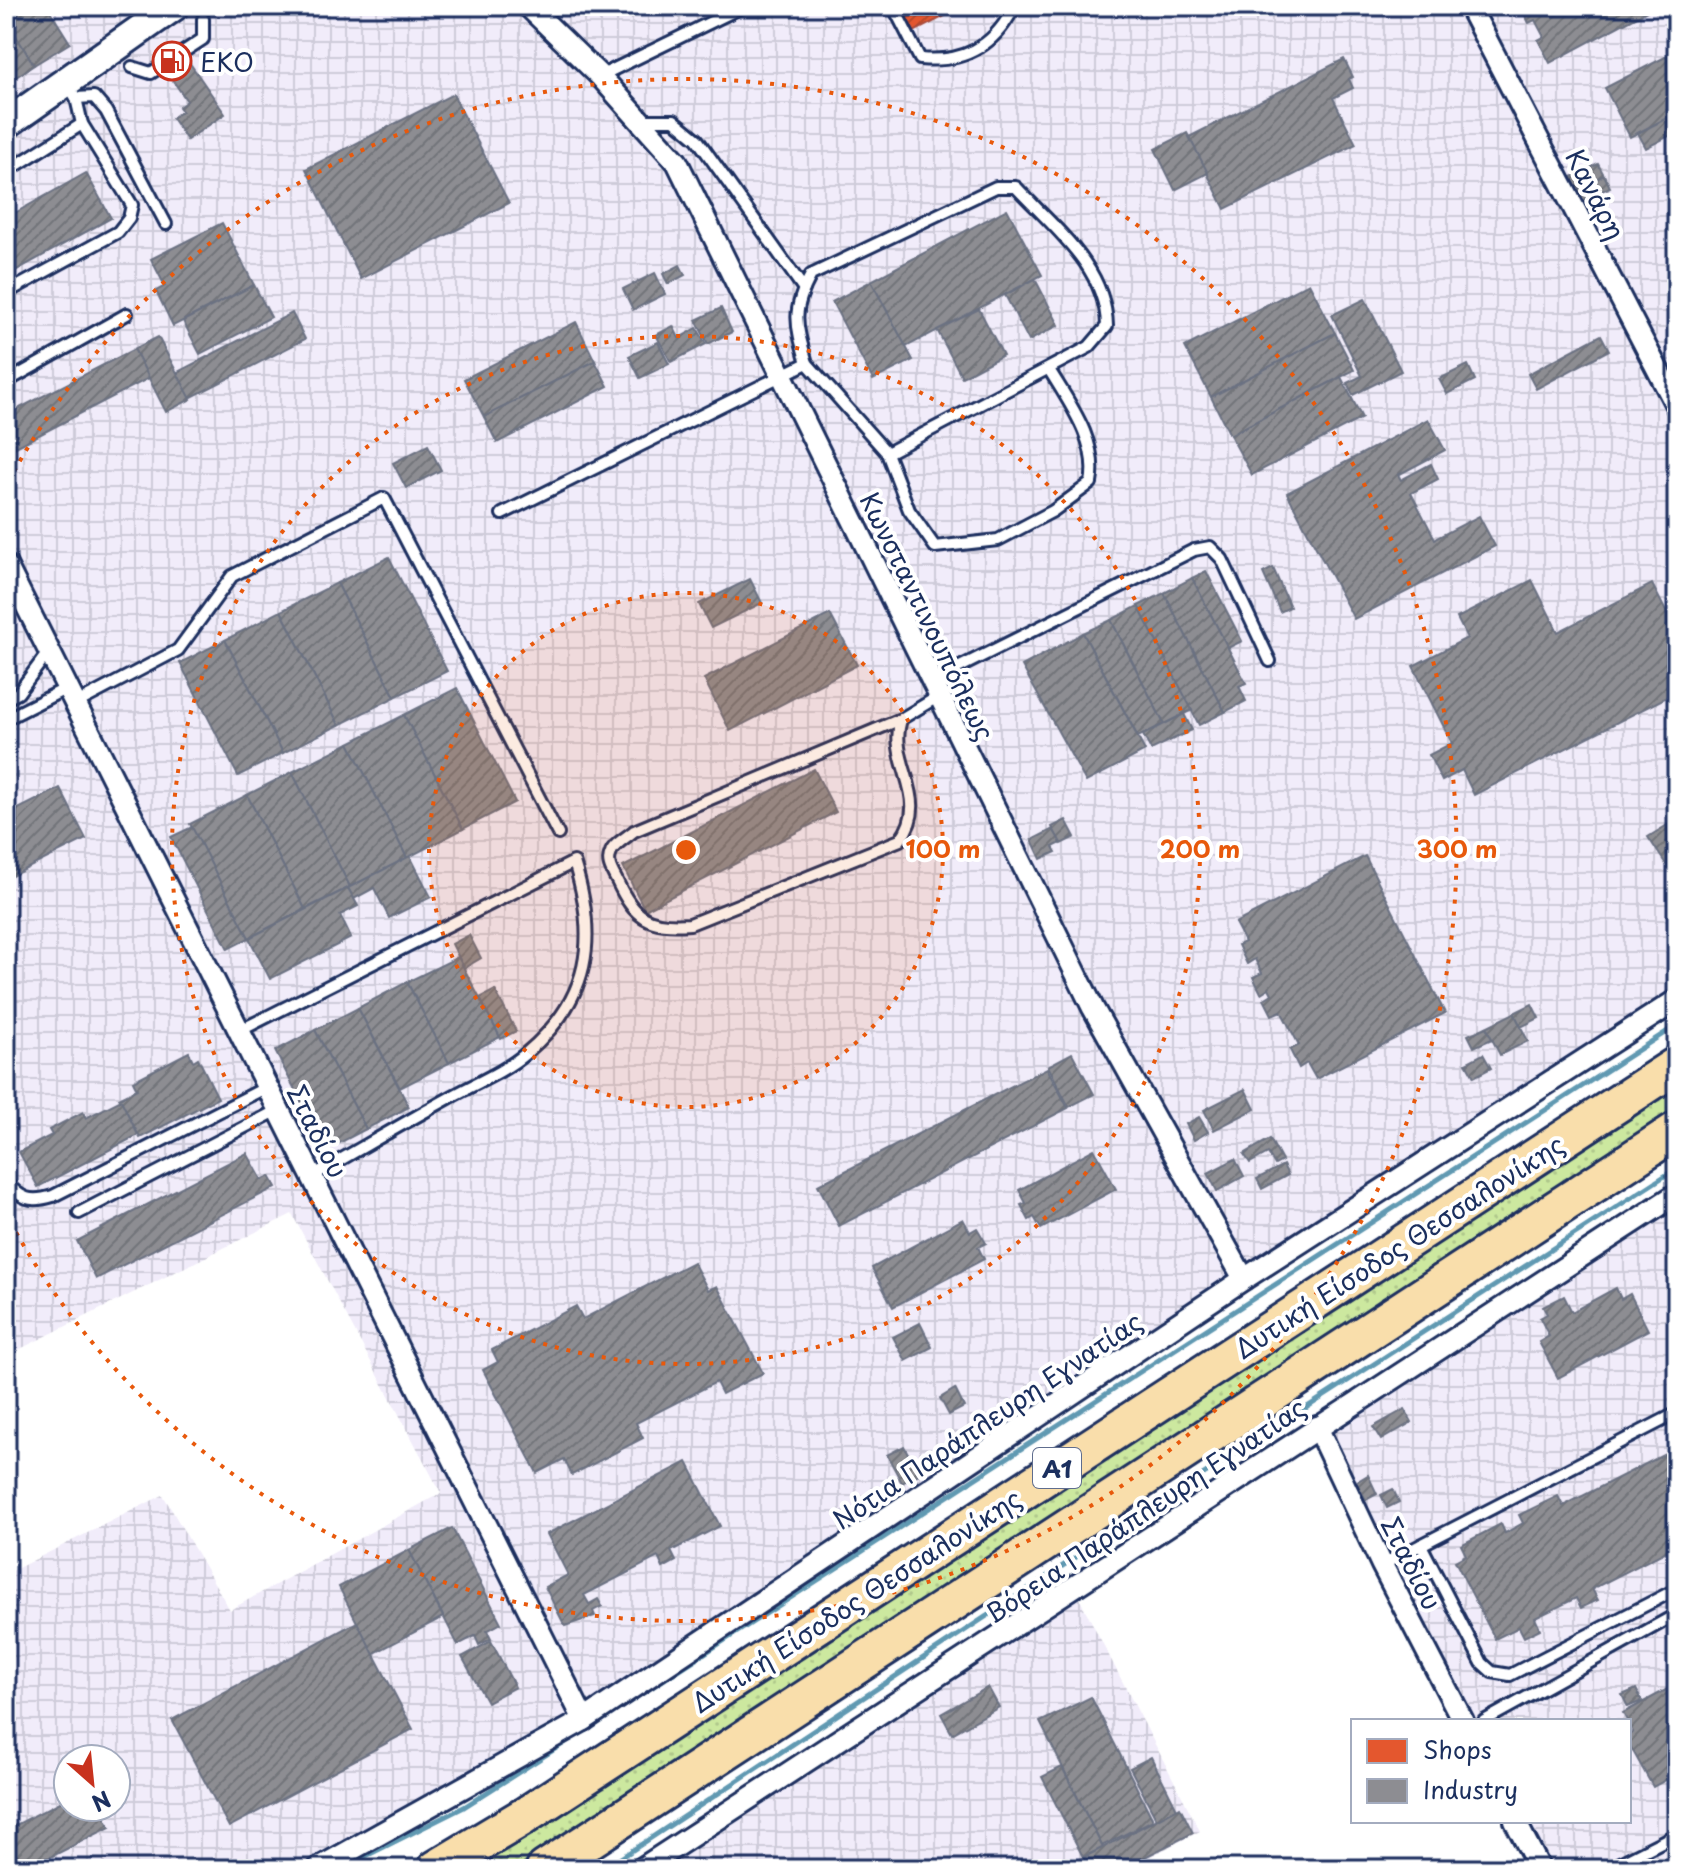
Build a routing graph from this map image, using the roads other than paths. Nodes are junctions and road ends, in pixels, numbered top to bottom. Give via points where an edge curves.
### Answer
1 (174, 6) edge
2 (528, 6) edge
3 (744, 6) edge
4 (893, 6) edge
5 (1010, 6) edge
6 (1469, 6) edge
7 (203, 19) dead end
8 (132, 67) dead end
9 (600, 76) junction
10 (71, 90) junction
11 (642, 120) junction
12 (6, 124) edge
13 (82, 124) junction
14 (6, 172) edge
15 (166, 224) dead end
16 (804, 289) junction
17 (6, 293) edge
18 (127, 314) dead end
19 (807, 363) junction
20 (1050, 371) junction
21 (781, 376) junction
22 (6, 382) edge
23 (1677, 407) edge
24 (887, 453) junction
25 (502, 514) dead end
26 (6, 565) edge
27 (49, 651) junction
28 (1270, 661) dead end
29 (935, 689) junction
30 (71, 696) junction
31 (6, 699) edge
32 (6, 719) edge
33 (901, 719) junction
34 (558, 834) dead end
35 (1677, 1000) edge
36 (239, 1031) junction
37 (1677, 1065) edge
38 (267, 1087) junction
39 (278, 1110) junction
40 (1677, 1130) edge
41 (312, 1176) junction
42 (6, 1182) edge
43 (1677, 1194) edge
44 (79, 1213) dead end
45 (1244, 1279) junction
46 (1677, 1413) edge
47 (1317, 1427) junction
48 (1421, 1545) junction
49 (1382, 1565) junction
50 (1677, 1589) edge
51 (1677, 1614) edge
52 (1462, 1719) edge
53 (1491, 1719) edge
54 (584, 1720) junction
55 (1522, 1824) edge
56 (1677, 1834) edge
57 (662, 1863) edge
58 (317, 1869) edge
59 (436, 1869) edge
60 (545, 1869) edge
61 (641, 1869) edge
62 (1540, 1869) edge
63 (1608, 1869) edge

1 - 10 street
2 - 9 street, Κωνσταντινουπόλεως
3 - 9 lane
4 - 5 lane via 920,59 935,60 962,57 987,44 1006,23
6 - 23 street, Κανάρη
7 - 8 lane via 203,39 151,73
9 - 11 street, Κωνσταντινουπόλεως
10 - 12 street
10 - 13 lane
10 - 15 lane via 94,97 106,111
11 - 16 lane via 674,120 697,139
11 - 21 street, Κωνσταντινουπόλεως via 677,162
13 - 14 lane
13 - 17 lane via 132,205 129,218 118,232
16 - 19 lane via 795,324
16 - 20 lane via 811,275 996,187 1016,187 1089,266 1106,303 1107,326 1089,347
18 - 22 lane
19 - 21 lane
19 - 24 lane
20 - 24 lane
20 - 24 lane via 1095,462 1091,483 1053,511 998,540 935,547 909,510
21 - 25 lane
21 - 29 street, Κωνσταντινουπόλεως
26 - 27 street, Σταδίου
27 - 30 street, Σταδίου
27 - 31 lane via 18,693
28 - 29 lane via 1222,559 1210,547 1194,550
29 - 33 lane
29 - 45 street, Κωνσταντινουπόλεως via 1093,1008
30 - 32 lane
30 - 34 lane via 178,650 230,577 384,498
30 - 36 street, Σταδίου
33 - 33 lane via 896,737 912,798 911,825 900,840 690,924 664,926 637,916 608,863 611,849 634,831
35 - 45 street, Νότια Παράπλευρη Εγνατίας
36 - 38 street, Σταδίου
36 - 41 lane via 574,862 586,902 588,948 578,983 555,1025 523,1056
37 - 59 highway, Δυτική Είσοδος Θεσσαλονίκης / Α1
38 - 39 street, Σταδίου
38 - 42 lane via 53,1196 28,1201
39 - 41 street, Σταδίου
39 - 44 lane
40 - 60 highway, Δυτική Είσοδος Θεσσαλονίκης / Α1
41 - 54 street, Σταδίου
43 - 47 street, Βόρεια Παράπλευρη Εγνατίας
45 - 54 street, Νότια Παράπλευρη Εγνατίας
46 - 48 lane
47 - 49 street, Σταδίου
47 - 57 street, Βόρεια Παράπλευρη Εγνατίας
48 - 49 lane
48 - 50 lane via 1482,1663 1497,1674 1510,1675
49 - 52 street, Σταδίου
51 - 53 lane
54 - 58 street, Νότια Παράπλευρη Εγνατίας
55 - 62 street
56 - 63 lane
57 - 61 street, Βόρεια Παράπλευρη Εγνατίας

